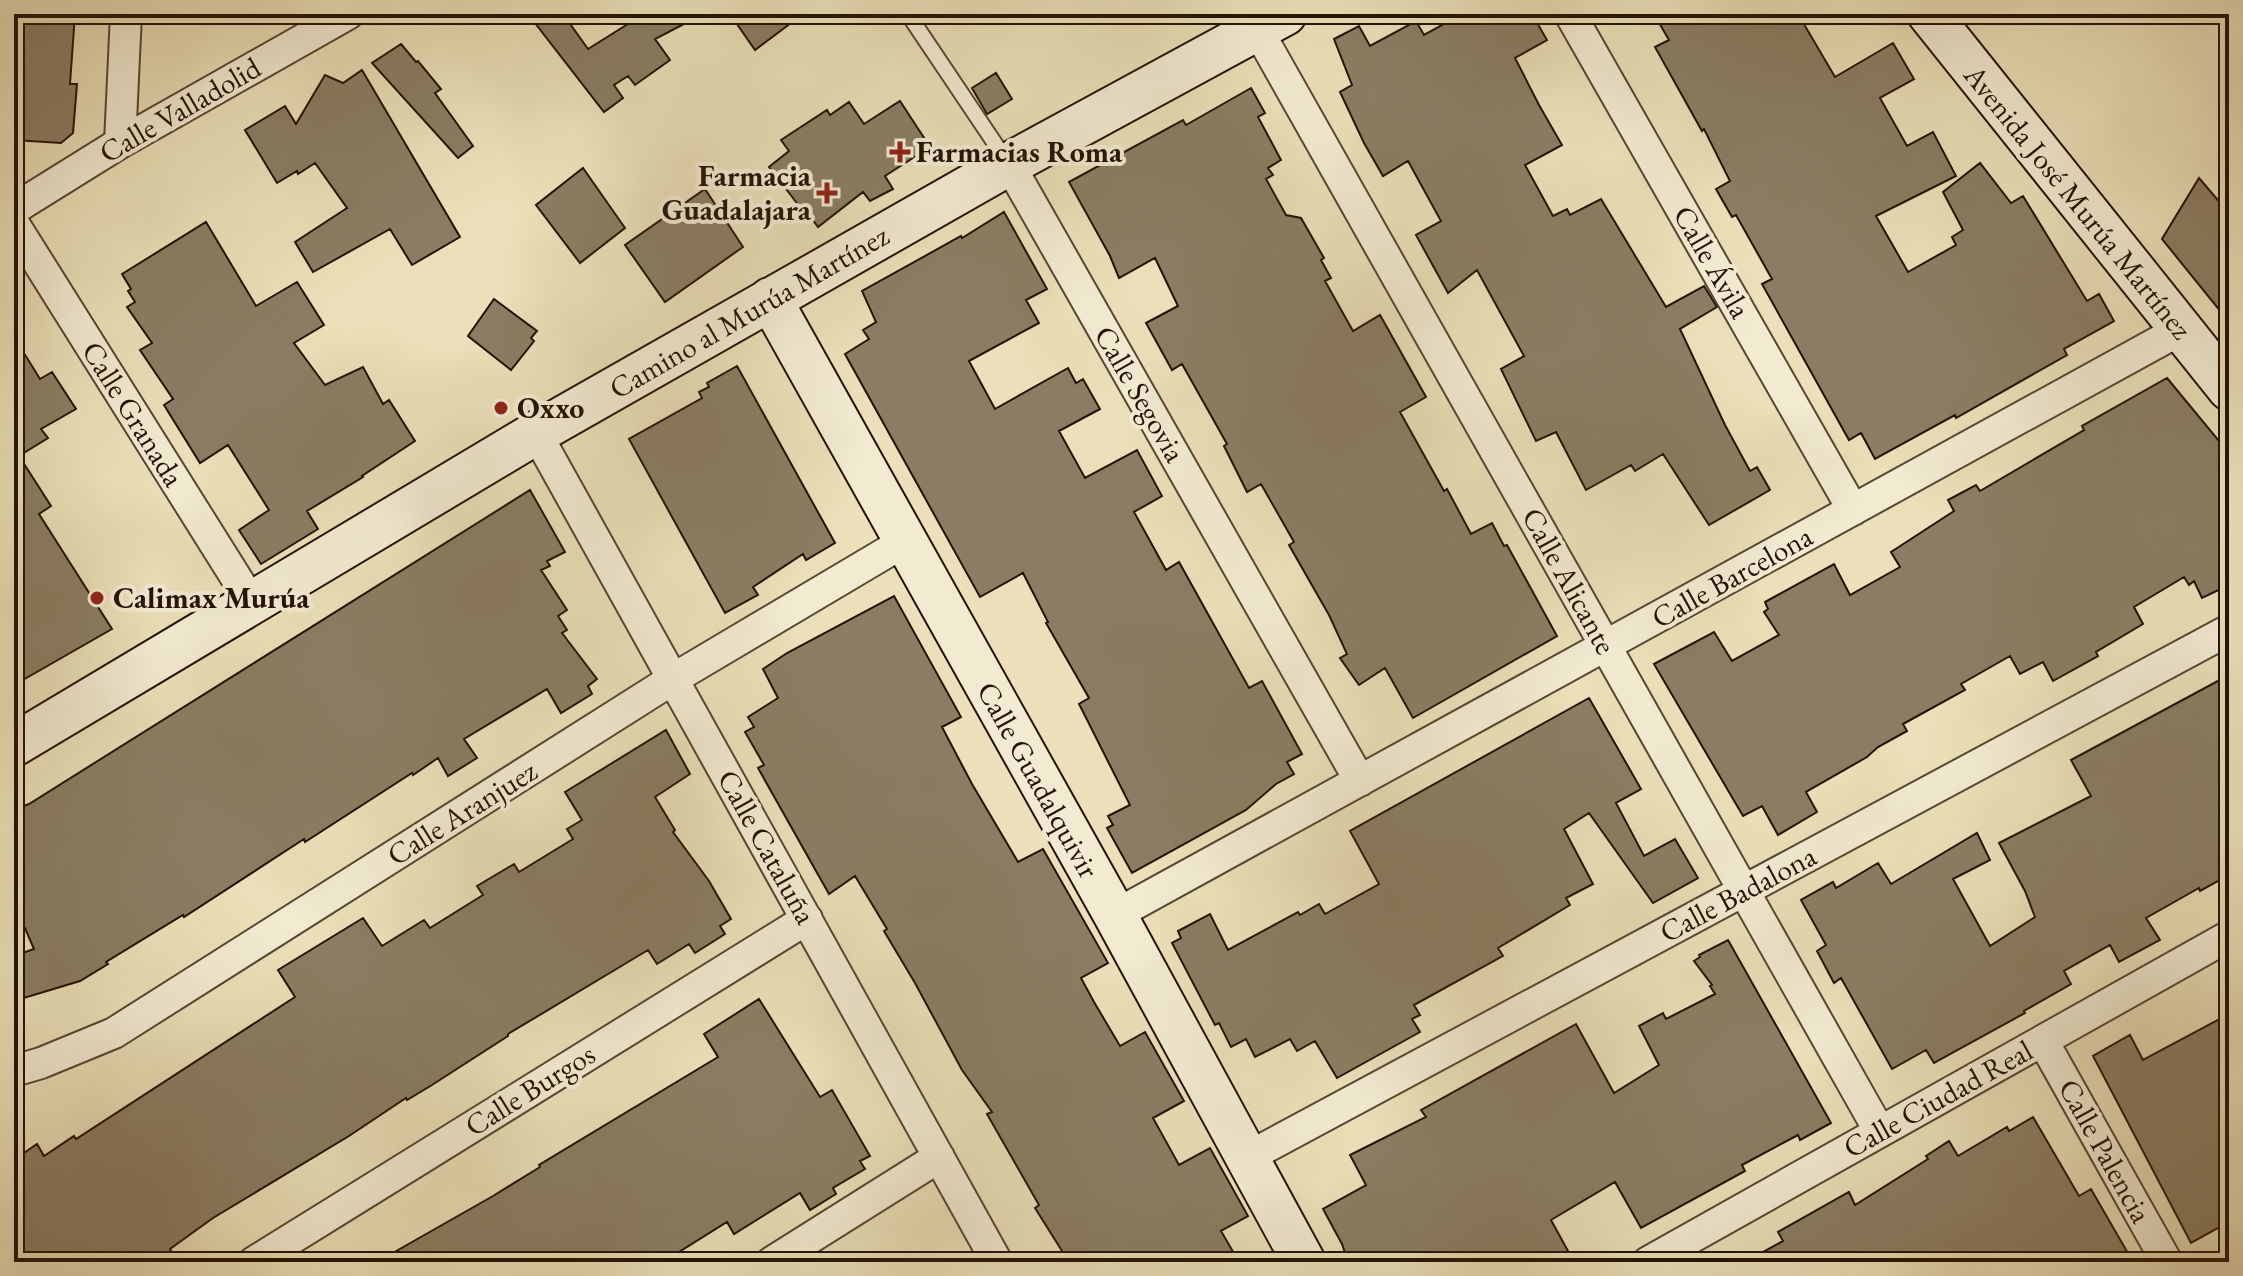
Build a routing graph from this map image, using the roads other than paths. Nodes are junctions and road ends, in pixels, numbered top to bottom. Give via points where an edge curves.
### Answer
1 (126, 14) edge
2 (348, 14) edge
3 (908, 14) edge
4 (1570, 14) edge
5 (1929, 14) edge
6 (1271, 22) edge
7 (120, 143) junction
8 (1009, 164) junction
9 (14, 209) edge
10 (14, 224) edge
11 (770, 299) junction
12 (2180, 330) junction
13 (2229, 389) edge
14 (536, 433) junction
15 (1853, 510) junction
16 (904, 542) junction
17 (252, 603) junction
18 (2229, 630) edge
19 (1606, 646) junction
20 (673, 679) junction
21 (14, 745) edge
22 (1360, 781) junction
23 (1744, 891) junction
24 (1115, 915) junction
25 (807, 919) junction
26 (2229, 936) edge
27 (2043, 1041) junction
28 (14, 1071) edge
29 (1880, 1132) junction
30 (939, 1157) junction
31 (1246, 1158) junction
32 (254, 1262) edge
33 (772, 1262) edge
34 (997, 1262) edge
35 (1304, 1262) edge
36 (1648, 1262) edge
37 (2167, 1262) edge

1 - 7 street
2 - 7 street, Calle Valladolid
3 - 8 lane, Calle Segovia
4 - 15 street, Calle Ávila
5 - 12 street, Avenida José Murúa Martínez
6 - 8 street, Camino al Murúa Martínez
6 - 19 street, Calle Alicante
7 - 9 street, Calle Valladolid
8 - 11 street, Camino al Murúa Martínez
8 - 22 street, Calle Segovia
10 - 17 street, Calle Granada
11 - 14 street, Camino al Murúa Martínez
11 - 16 street, Calle Guadalquivir
12 - 13 street, Avenida José Murúa Martínez
12 - 15 street, Calle Barcelona
14 - 17 street, Camino al Murúa Martínez
14 - 20 street, Calle Cataluña
15 - 19 street, Calle Barcelona
16 - 20 street, Calle Aranjuez
16 - 24 street, Calle Guadalquivir
17 - 21 street, Camino al Murúa Martínez
18 - 23 street, Calle Badalona
19 - 22 street, Calle Barcelona
19 - 23 street, Calle Alicante
20 - 25 street, Calle Cataluña
20 - 28 street, Calle Aranjuez via 114,1033
22 - 24 street, Calle Barcelona
23 - 29 street, Calle Alicante
23 - 31 street, Calle Badalona
24 - 31 street, Calle Guadalquivir
25 - 30 street, Calle Cataluña
25 - 32 street, Calle Burgos
26 - 27 street, Calle Ciudad Real
27 - 29 street, Calle Ciudad Real
27 - 37 street, Calle Palencia
29 - 36 street, Calle Ciudad Real
30 - 33 street
30 - 34 street, Calle Cataluña
31 - 35 street, Calle Guadalquivir

